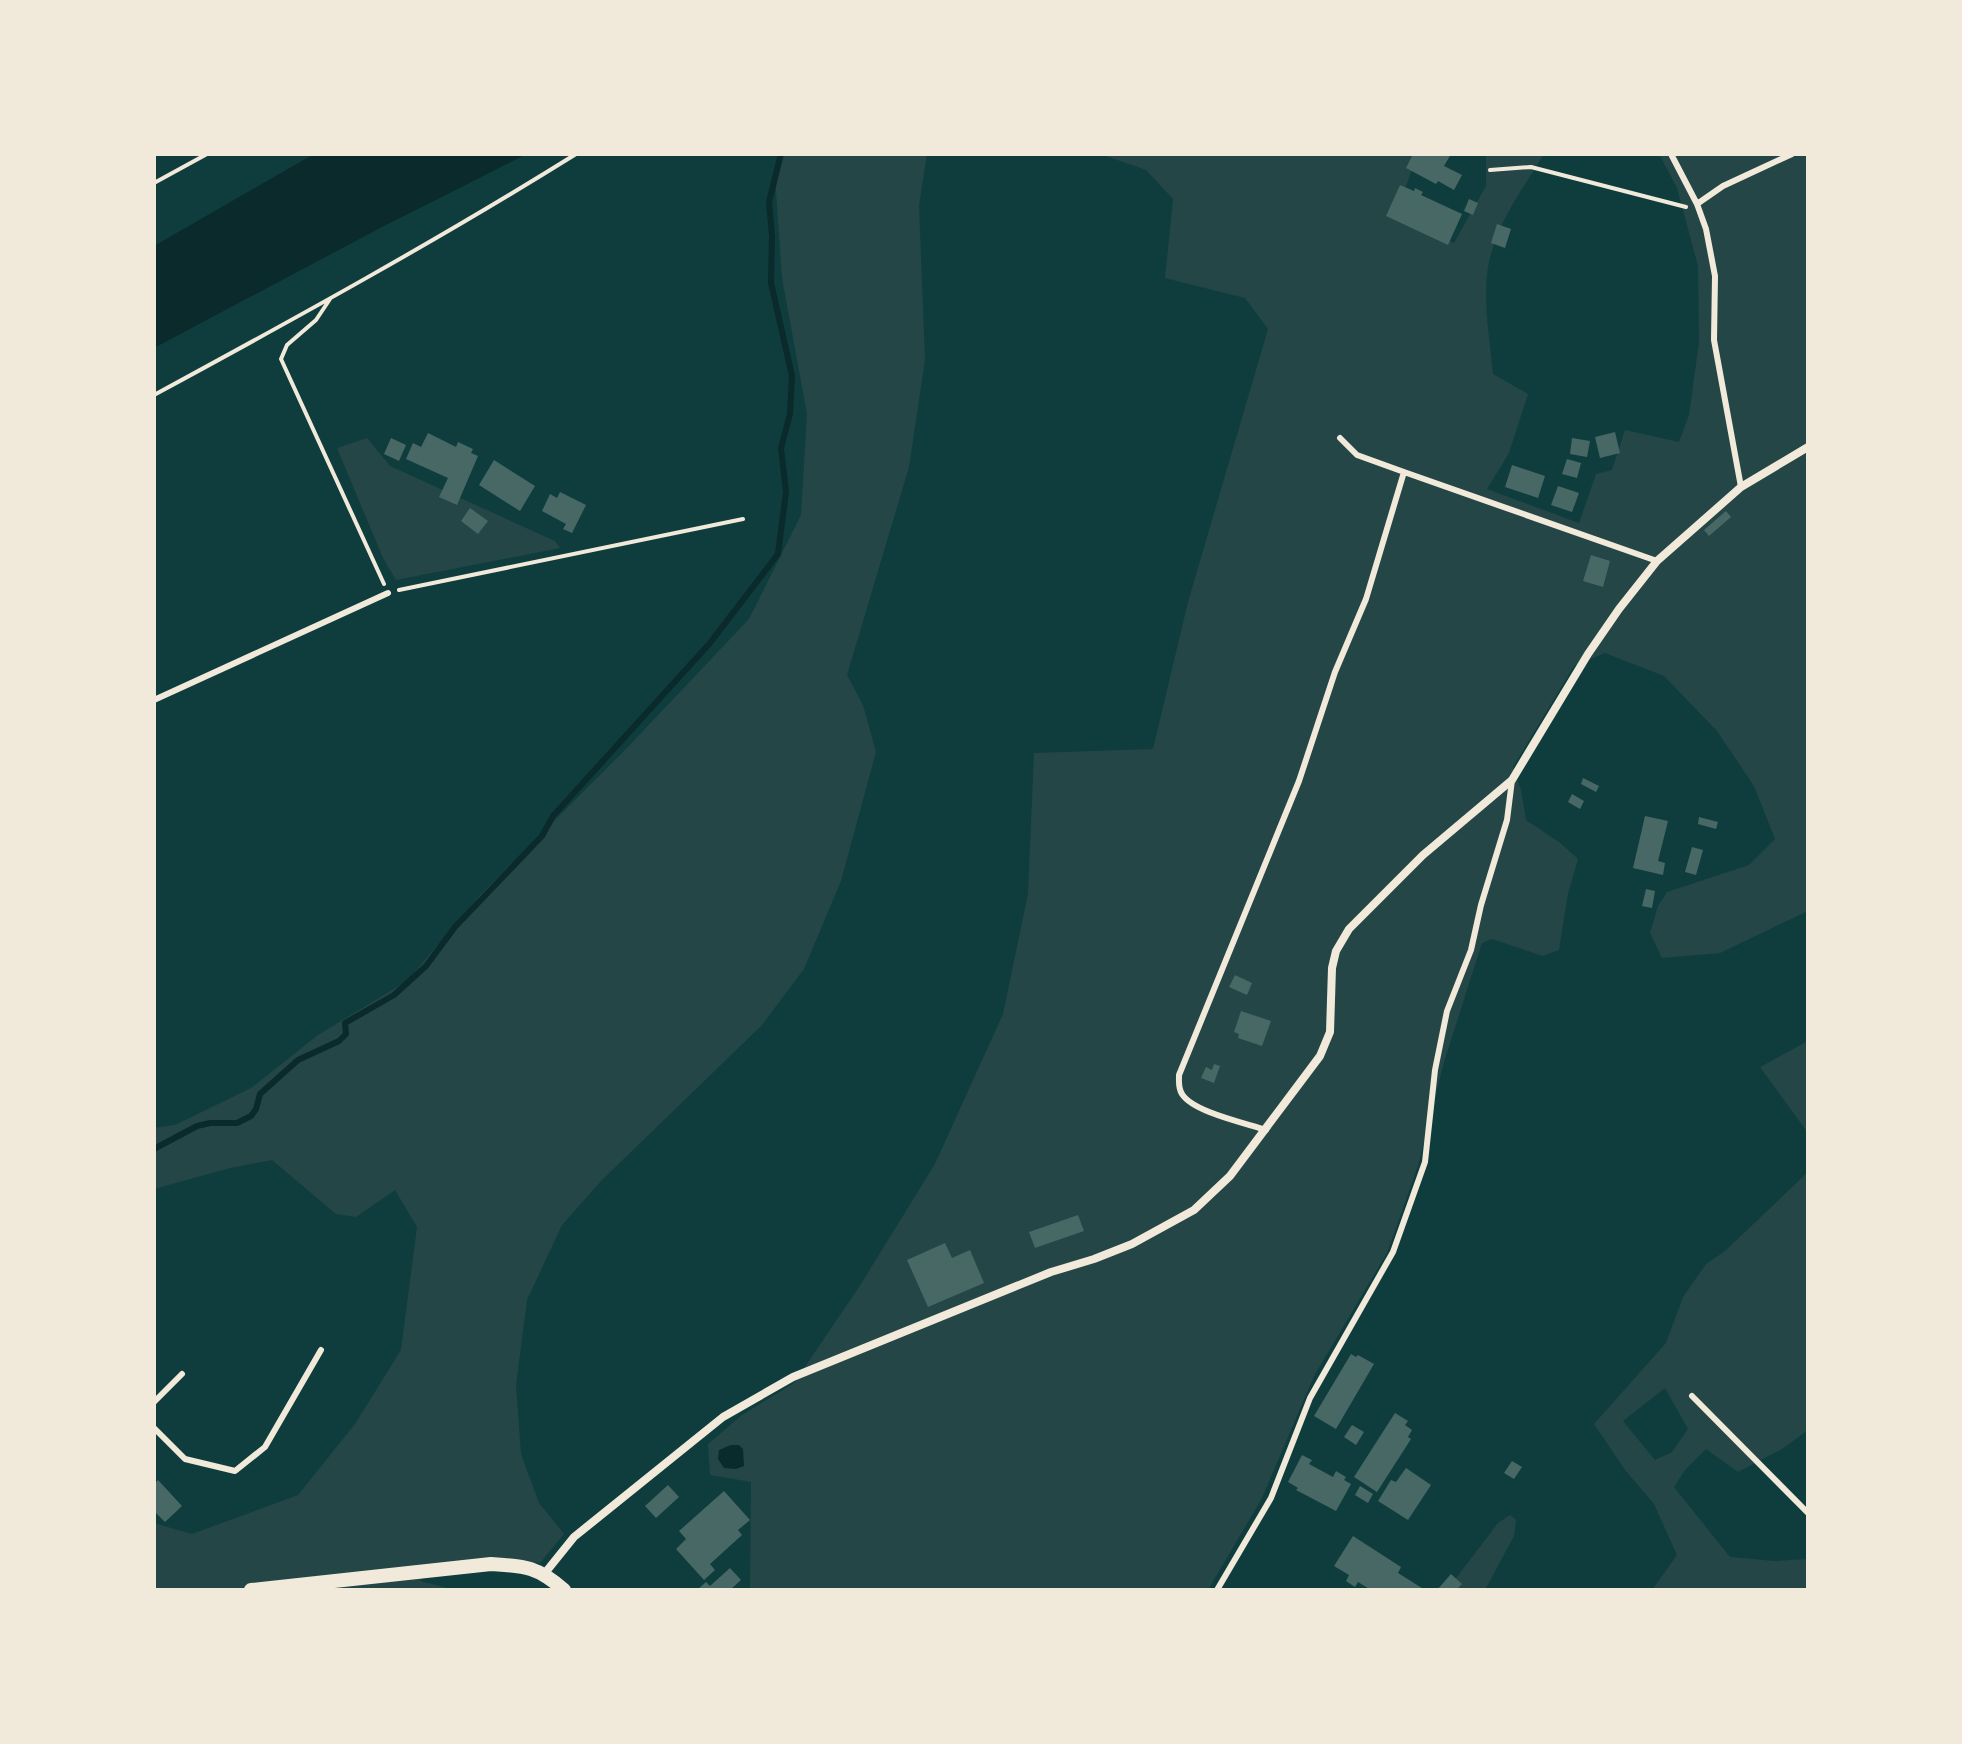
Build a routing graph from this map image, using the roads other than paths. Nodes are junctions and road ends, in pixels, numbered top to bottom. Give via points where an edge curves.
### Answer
1 (1671, 154) edge
2 (1792, 154) edge
3 (1698, 207) junction
4 (1340, 438) dead end
5 (1808, 447) edge
6 (1404, 472) junction
7 (1741, 487) junction
8 (1657, 561) junction
9 (388, 593) road end
10 (154, 700) edge
11 (1512, 780) junction
12 (1266, 1130) junction
13 (321, 1350) dead end
14 (182, 1374) dead end
15 (1692, 1396) dead end
16 (154, 1402) edge
17 (154, 1428) edge
18 (1808, 1513) edge
19 (545, 1573) junction
20 (251, 1590) edge
21 (564, 1590) edge
22 (1217, 1590) edge

1 - 3 lane
2 - 3 lane via 1723,186
3 - 7 lane via 1715,276 1714,340
4 - 6 lane via 1357,455
5 - 7 street
6 - 8 lane
6 - 12 lane via 1366,599 1299,781 1179,1075 1179,1089 1195,1106
7 - 8 street
8 - 11 street via 1588,654
9 - 10 lane
11 - 12 street via 1423,855 1349,929 1332,968 1330,1032 1320,1056
11 - 22 lane via 1507,820 1471,950 1447,1011 1425,1162 1393,1252 1310,1398 1271,1498
12 - 19 street via 1211,1196 1132,1244 1051,1272 753,1397 574,1537
13 - 17 lane via 265,1447 235,1471 185,1459
14 - 16 lane
15 - 18 lane
19 - 20 street via 491,1564
19 - 21 street

